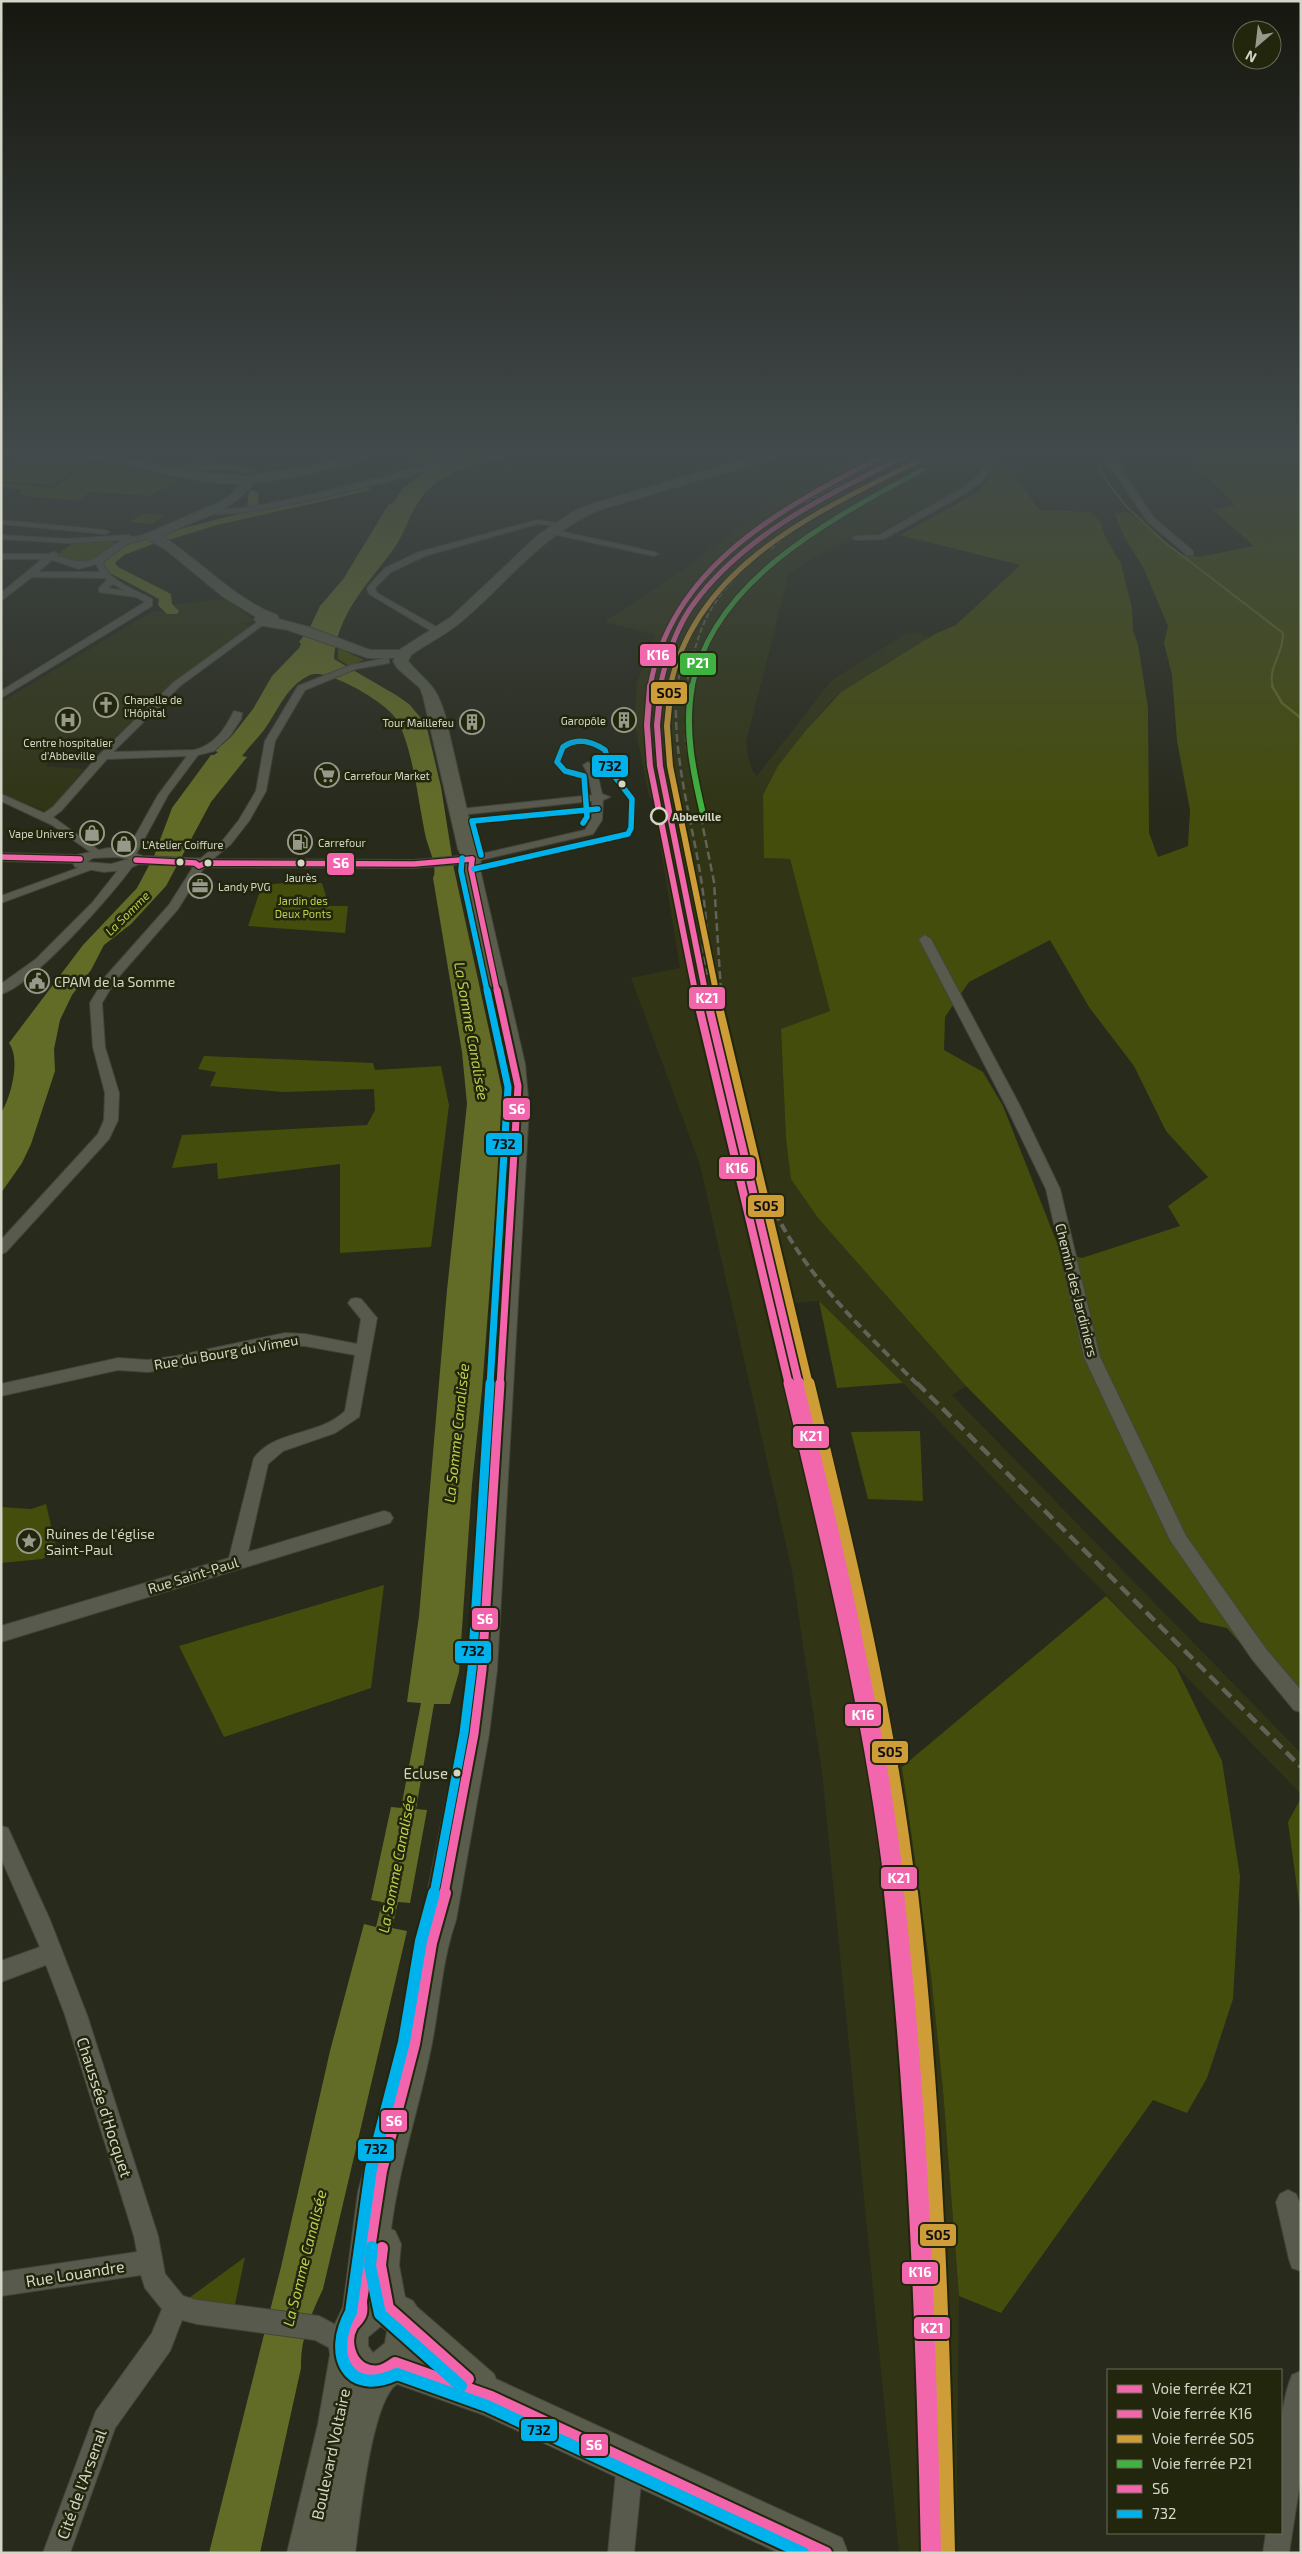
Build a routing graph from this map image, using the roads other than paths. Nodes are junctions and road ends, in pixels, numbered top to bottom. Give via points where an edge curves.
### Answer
1 (33, 571) edge
2 (99, 571) edge
3 (104, 571) joint
4 (199, 571) edge
5 (387, 571) edge
6 (507, 571) edge
7 (29, 574) junction
8 (139, 594) junction
9 (1, 598) edge
10 (264, 618) junction
11 (441, 630) junction
12 (383, 660) junction
13 (1, 695) edge
14 (237, 713) dead end
15 (194, 753) junction
16 (104, 756) junction
17 (593, 762) dead end
18 (1, 797) edge
19 (601, 798) junction
20 (22, 806) junction
21 (1, 808) edge
22 (460, 812) junction
23 (46, 817) junction
24 (96, 853) junction
25 (1, 857) edge
26 (466, 859) junction
27 (135, 861) junction
28 (84, 863) junction
29 (198, 863) junction
30 (1, 900) edge
31 (925, 939) dead end
32 (1, 975) edge
33 (16, 979) junction
34 (1, 990) edge
35 (1, 1249) edge
36 (356, 1303) dead end
37 (362, 1350) junction
38 (1, 1390) edge
39 (384, 1518) dead end
40 (237, 1562) junction
41 (1, 1634) edge
42 (1301, 1704) edge
43 (1, 1835) edge
44 (53, 1952) junction
45 (1, 1972) edge
46 (1288, 2202) dead end
47 (1301, 2259) edge
48 (149, 2262) junction
49 (1, 2284) edge
50 (176, 2306) junction
51 (366, 2336) junction
52 (1301, 2384) edge
53 (630, 2461) junction
54 (1282, 2515) edge
55 (1279, 2534) edge
56 (56, 2553) edge
57 (308, 2553) edge
58 (334, 2553) edge
59 (621, 2553) edge
60 (827, 2553) edge
61 (1276, 2553) edge

1 - 7 street
2 - 7 street
3 - 8 street
3 - 8 street via 102,590
4 - 10 main road
5 - 11 street via 371,588 373,594
6 - 11 main road
7 - 9 street
8 - 13 street via 149,601 142,610
10 - 12 main road, Boulevard Voltaire
10 - 16 street via 228,649 184,677
11 - 12 main road
12 - 22 main road, Boulevard Voltaire via 425,683 432,697
12 - 29 street via 320,679 302,688 270,741 261,791 244,820 227,842
14 - 15 street via 226,734 210,748
15 - 16 street
15 - 27 street via 163,795
16 - 23 street
17 - 19 street
18 - 20 street
19 - 22 street
19 - 26 street via 597,820 589,832
20 - 21 street
20 - 23 street
22 - 26 main road, Boulevard Voltaire
23 - 24 street
24 - 27 street
24 - 28 street via 89,854
25 - 28 street
26 - 29 street via 420,864
26 - 51 main road, Boulevard Voltaire via 471,869 515,1064 518,1108 482,1670 474,1734 439,1920 421,1992 414,2044 380,2178
27 - 28 street
27 - 29 street
27 - 33 street via 40,962
28 - 30 street
29 - 35 street via 174,908 110,978 96,1003 99,1046 112,1093 108,1129 99,1143
31 - 42 street, Chemin des Jardiniers via 1014,1106 1052,1189 1092,1357 1179,1540 1259,1654
32 - 33 street
33 - 34 street
36 - 37 street via 369,1318
37 - 38 street, Rue du Bourg du Vimeu via 338,1348 304,1338 285,1339 176,1362 148,1366 118,1364
37 - 40 street via 353,1413 349,1419 276,1447 260,1462
39 - 40 street, Rue Saint-Paul
40 - 41 street, Rue Saint-Paul
43 - 44 street, Chaussée d'Hocquet
44 - 45 street
44 - 48 street, Chaussée d'Hocquet via 146,2236
46 - 47 street
48 - 49 street, Rue Louandre
48 - 50 street, Chaussée d'Hocquet via 154,2279
50 - 51 street via 197,2312
50 - 56 street, Cité de l'Arsenal via 161,2342 105,2420
51 - 53 main road
51 - 57 main road, Boulevard Voltaire via 338,2424
51 - 58 main road, Boulevard Voltaire via 360,2407 342,2487
52 - 54 street
53 - 59 street
53 - 60 main road
55 - 61 street

